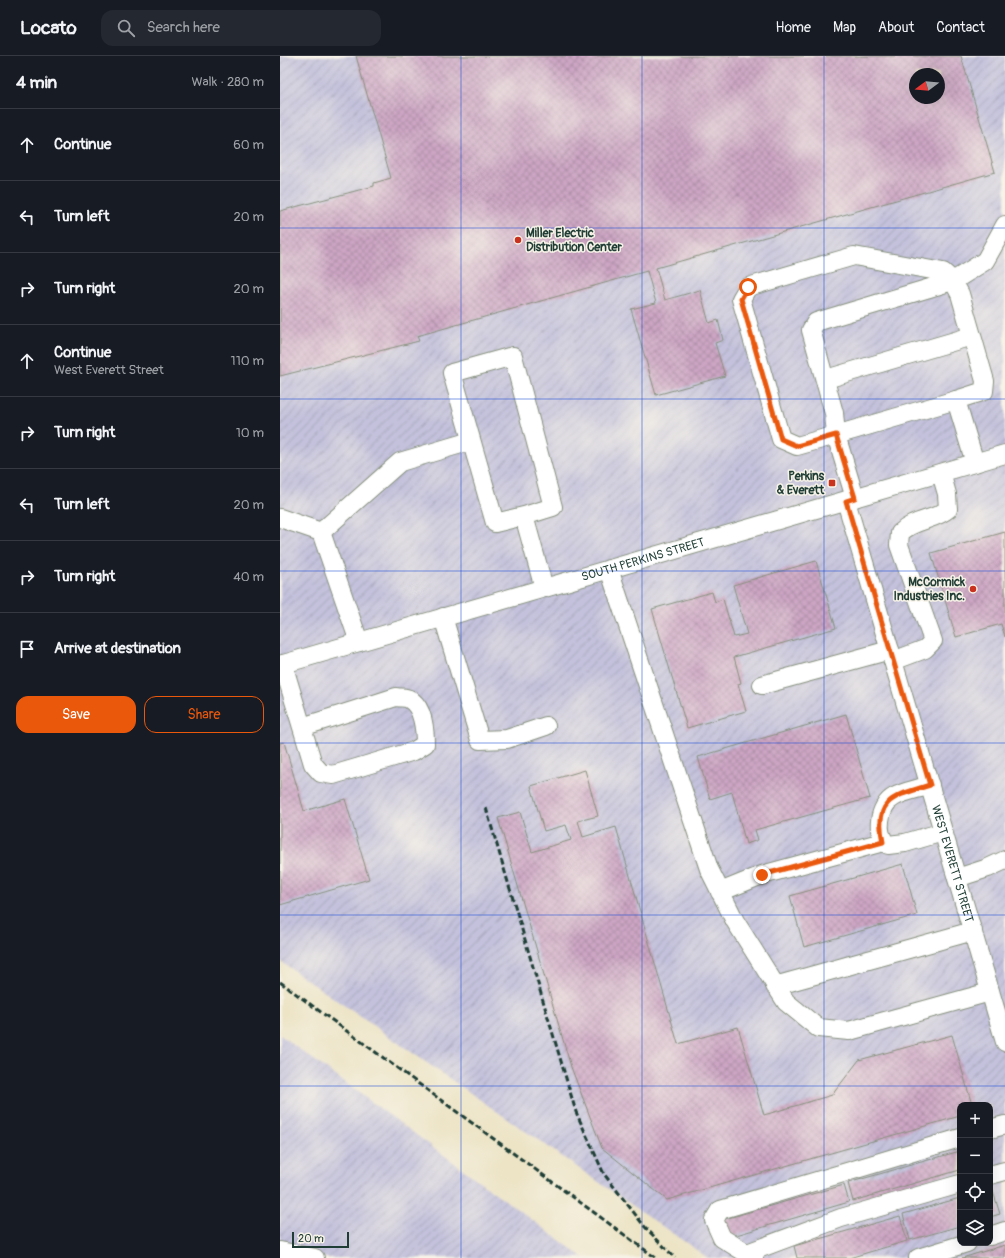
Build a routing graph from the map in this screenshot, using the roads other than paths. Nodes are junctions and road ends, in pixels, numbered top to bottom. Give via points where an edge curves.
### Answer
1 (1005, 225) edge
2 (953, 281) junction
3 (972, 336) junction
4 (826, 379) junction
5 (956, 400) junction
6 (836, 435) junction
7 (471, 441) junction
8 (1005, 454) edge
9 (975, 463) junction
10 (941, 473) junction
11 (851, 499) junction
12 (524, 516) junction
13 (280, 518) edge
14 (321, 532) junction
15 (609, 570) junction
16 (544, 588) junction
17 (443, 617) junction
18 (359, 642) junction
19 (892, 655) junction
20 (282, 664) edge
21 (762, 685) dead end
22 (546, 726) dead end
23 (302, 727) junction
24 (930, 785) junction
25 (943, 832) junction
26 (883, 842) junction
27 (1005, 860) edge
28 (957, 878) junction
29 (720, 892) junction
30 (972, 931) junction
31 (775, 986) junction
32 (990, 992) junction
33 (1005, 1042) edge
34 (1005, 1125) edge
35 (993, 1128) edge
36 (957, 1139) edge
37 (1005, 1170) edge
38 (993, 1174) edge
39 (957, 1185) edge
40 (1005, 1231) edge
41 (993, 1235) edge
42 (957, 1246) edge
43 (280, 1251) edge
44 (750, 1256) edge
45 (315, 1258) edge
46 (918, 1258) edge

1 - 2 street, WEST EVERETT STREET via 985,261
2 - 3 street via 960,294
2 - 4 street, WEST EVERETT STREET via 816,322 811,330
2 - 6 street via 943,272 854,256 748,287 741,299 781,439 797,446
3 - 4 street
3 - 5 street via 986,381 984,391
4 - 6 street, WEST EVERETT STREET
5 - 6 street
5 - 9 street
6 - 11 street, WEST EVERETT STREET
7 - 12 street via 495,523
7 - 12 street via 452,373 513,356 553,507
7 - 14 street via 400,462
8 - 9 street, SOUTH PERKINS STREET
9 - 10 street, SOUTH PERKINS STREET
10 - 11 street, SOUTH PERKINS STREET
10 - 19 street via 948,509 908,525 900,533 899,545 933,641 925,649
11 - 15 street, SOUTH PERKINS STREET
11 - 19 street, WEST EVERETT STREET
12 - 16 street
13 - 14 street
14 - 18 street
15 - 16 street, SOUTH PERKINS STREET
15 - 29 street via 709,869
16 - 17 street, SOUTH PERKINS STREET
17 - 18 street, SOUTH PERKINS STREET
17 - 22 street via 480,740 507,739
18 - 20 street, SOUTH PERKINS STREET
19 - 21 street
19 - 24 street, WEST EVERETT STREET
20 - 23 street
23 - 23 street via 313,764 321,773 333,775 414,751 425,744 425,730 418,707 409,699 396,697
24 - 25 street, WEST EVERETT STREET
24 - 26 street via 893,797 882,811 880,827
25 - 26 street via 905,843 888,845
25 - 28 street, WEST EVERETT STREET
26 - 29 street via 762,875
27 - 28 street
28 - 30 street, WEST EVERETT STREET
29 - 31 street
30 - 31 street
30 - 32 street, WEST EVERETT STREET
31 - 32 street via 786,1002 818,1028 849,1031
32 - 33 street, WEST EVERETT STREET
34 - 35 street
36 - 44 street via 720,1210 714,1220 722,1238
37 - 38 street
39 - 44 street via 841,1218
40 - 41 street
42 - 46 street
43 - 45 street

